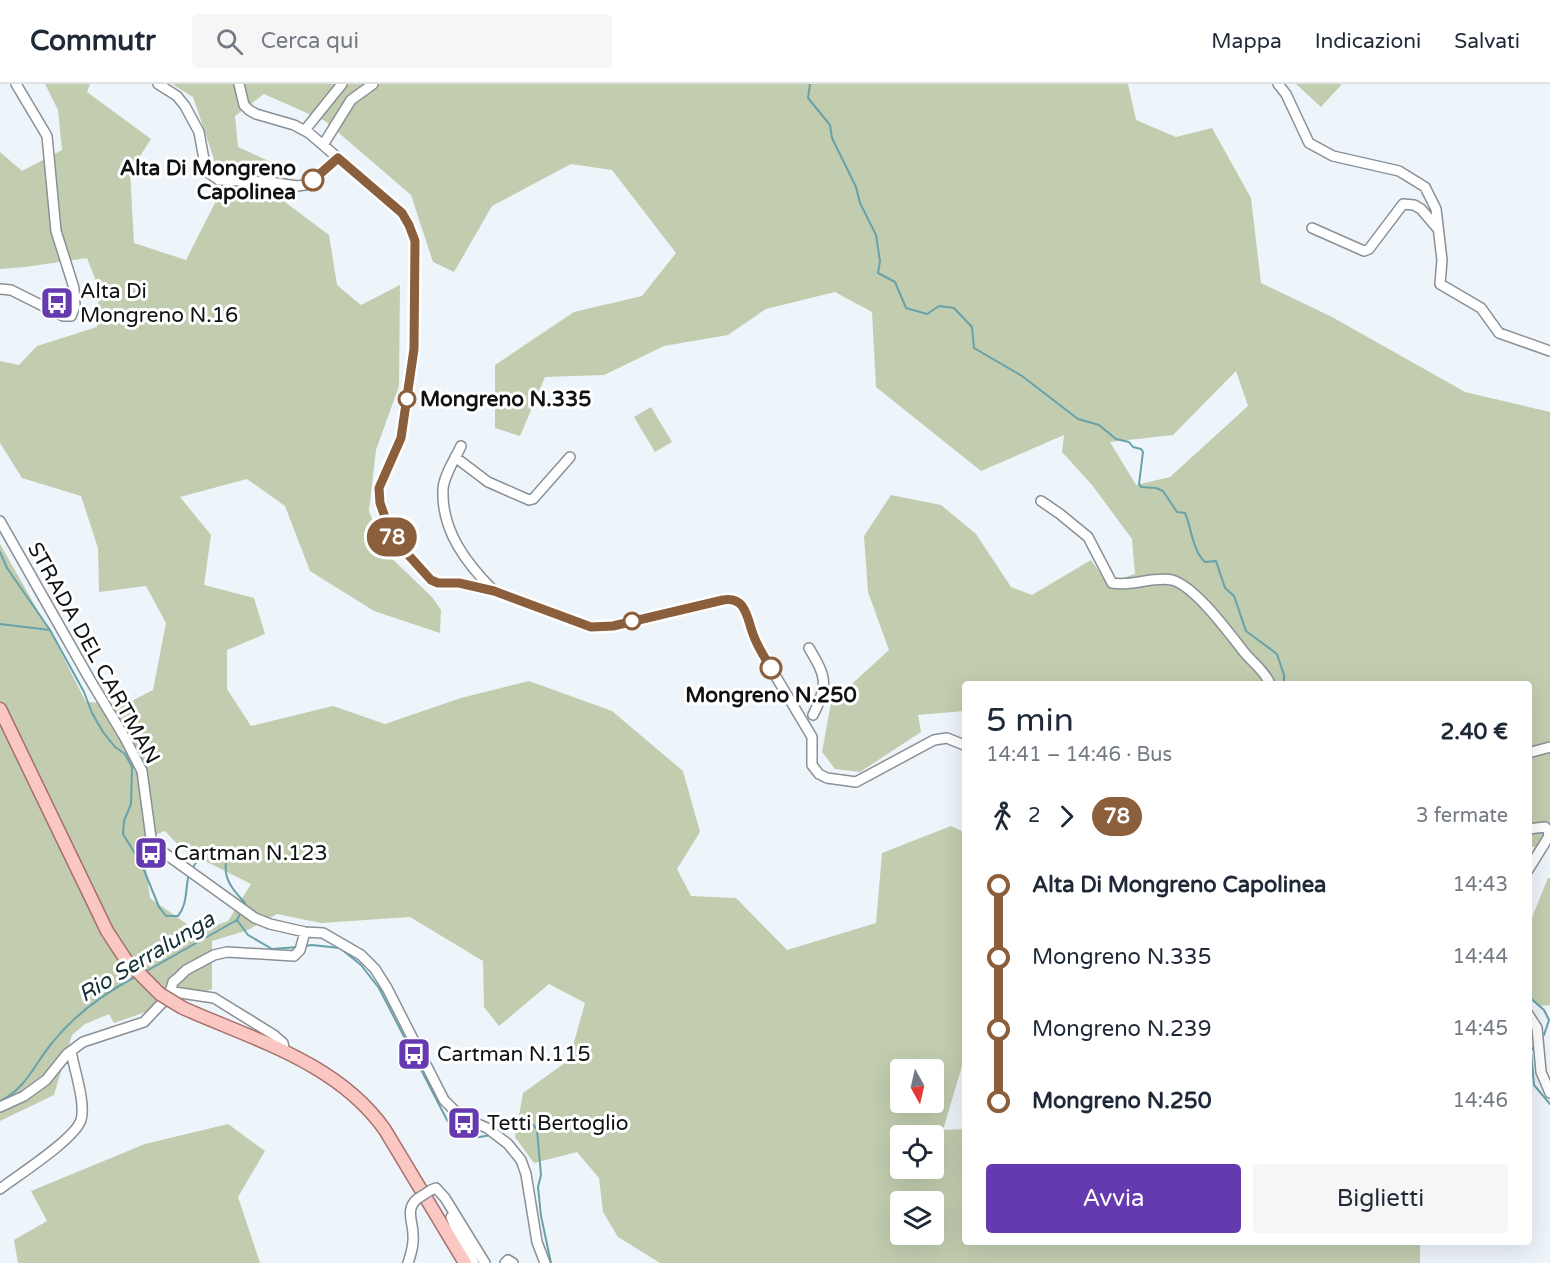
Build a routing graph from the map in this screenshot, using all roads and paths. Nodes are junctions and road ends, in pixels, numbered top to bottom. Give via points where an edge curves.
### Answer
1 (15, 84) edge
2 (158, 84) edge
3 (239, 84) edge
4 (342, 84) edge
5 (373, 84) edge
6 (1278, 84) edge
7 (305, 130) junction
8 (323, 145) junction
9 (338, 158) junction
10 (1312, 228) dead end
11 (1438, 229) junction
12 (0, 289) edge
13 (1550, 351) edge
14 (461, 446) dead end
15 (455, 457) junction
16 (570, 457) dead end
17 (1041, 501) dead end
18 (0, 521) edge
19 (494, 591) junction
20 (809, 648) dead end
21 (1268, 681) edge
22 (0, 709) edge
23 (807, 729) junction
24 (962, 744) edge
25 (1550, 747) edge
26 (1532, 752) edge
27 (1532, 829) edge
28 (1532, 864) edge
29 (303, 941) junction
30 (171, 989) junction
31 (1532, 1020) edge
32 (1538, 1036) junction
33 (1532, 1040) edge
34 (71, 1051) junction
35 (285, 1053) junction
36 (1550, 1093) edge
37 (0, 1107) edge
38 (0, 1189) edge
39 (445, 1198) junction
40 (408, 1263) edge
41 (465, 1263) edge
42 (474, 1263) edge
43 (484, 1263) edge
44 (505, 1263) edge
45 (513, 1263) edge
46 (545, 1263) edge

1 - 12 street via 46,136 56,231 74,288 75,306 71,316 63,316 11,290
2 - 9 street via 185,106 199,132 205,165 219,180 305,185
3 - 7 street via 249,110
4 - 7 street
5 - 8 street via 351,100
6 - 11 street via 1309,142 1333,156 1399,171 1425,187 1436,209
7 - 8 street
8 - 9 street
9 - 19 street via 402,213 415,241 414,349 401,438 379,488 392,537 431,580
10 - 11 street via 1364,251 1400,206 1409,204 1421,208
11 - 13 street via 1440,284 1482,308 1498,333
14 - 15 street
15 - 16 street via 488,482 529,500
15 - 19 street via 443,488 454,539 462,555
17 - 21 street via 1089,537 1112,583 1169,580 1188,589 1223,624
18 - 29 street, STRADA DEL CARTMAN via 142,771 150,838 156,848 249,913
19 - 23 street via 581,625 603,628 734,600 744,606 763,655
20 - 23 street via 824,678 822,696
22 - 35 main road, bridge via 107,932 126,960 160,994 183,1008
23 - 24 street via 812,736 812,765 819,774 856,782 934,740 947,738
25 - 26 street
27 - 28 street via 1545,827 1549,831
29 - 30 street, STRADA DEL CARTMAN via 294,956 214,954 186,970
29 - 46 street, STRADA DEL CARTMAN via 323,933 361,955 375,969 444,1100 460,1116 487,1128 508,1144 521,1160 537,1242
30 - 34 street, STRADA DEL CARTMAN via 144,1022 83,1042
30 - 35 street via 214,998 274,1035 283,1043
31 - 32 street
32 - 33 street
32 - 36 street via 1541,1072
34 - 37 street, STRADA DEL CARTMAN via 46,1080
34 - 38 street via 81,1120 56,1147
35 - 41 main road via 344,1085 374,1114
39 - 40 street, bridge via 436,1188 411,1204 413,1234
39 - 42 street
39 - 43 street
44 - 45 street

